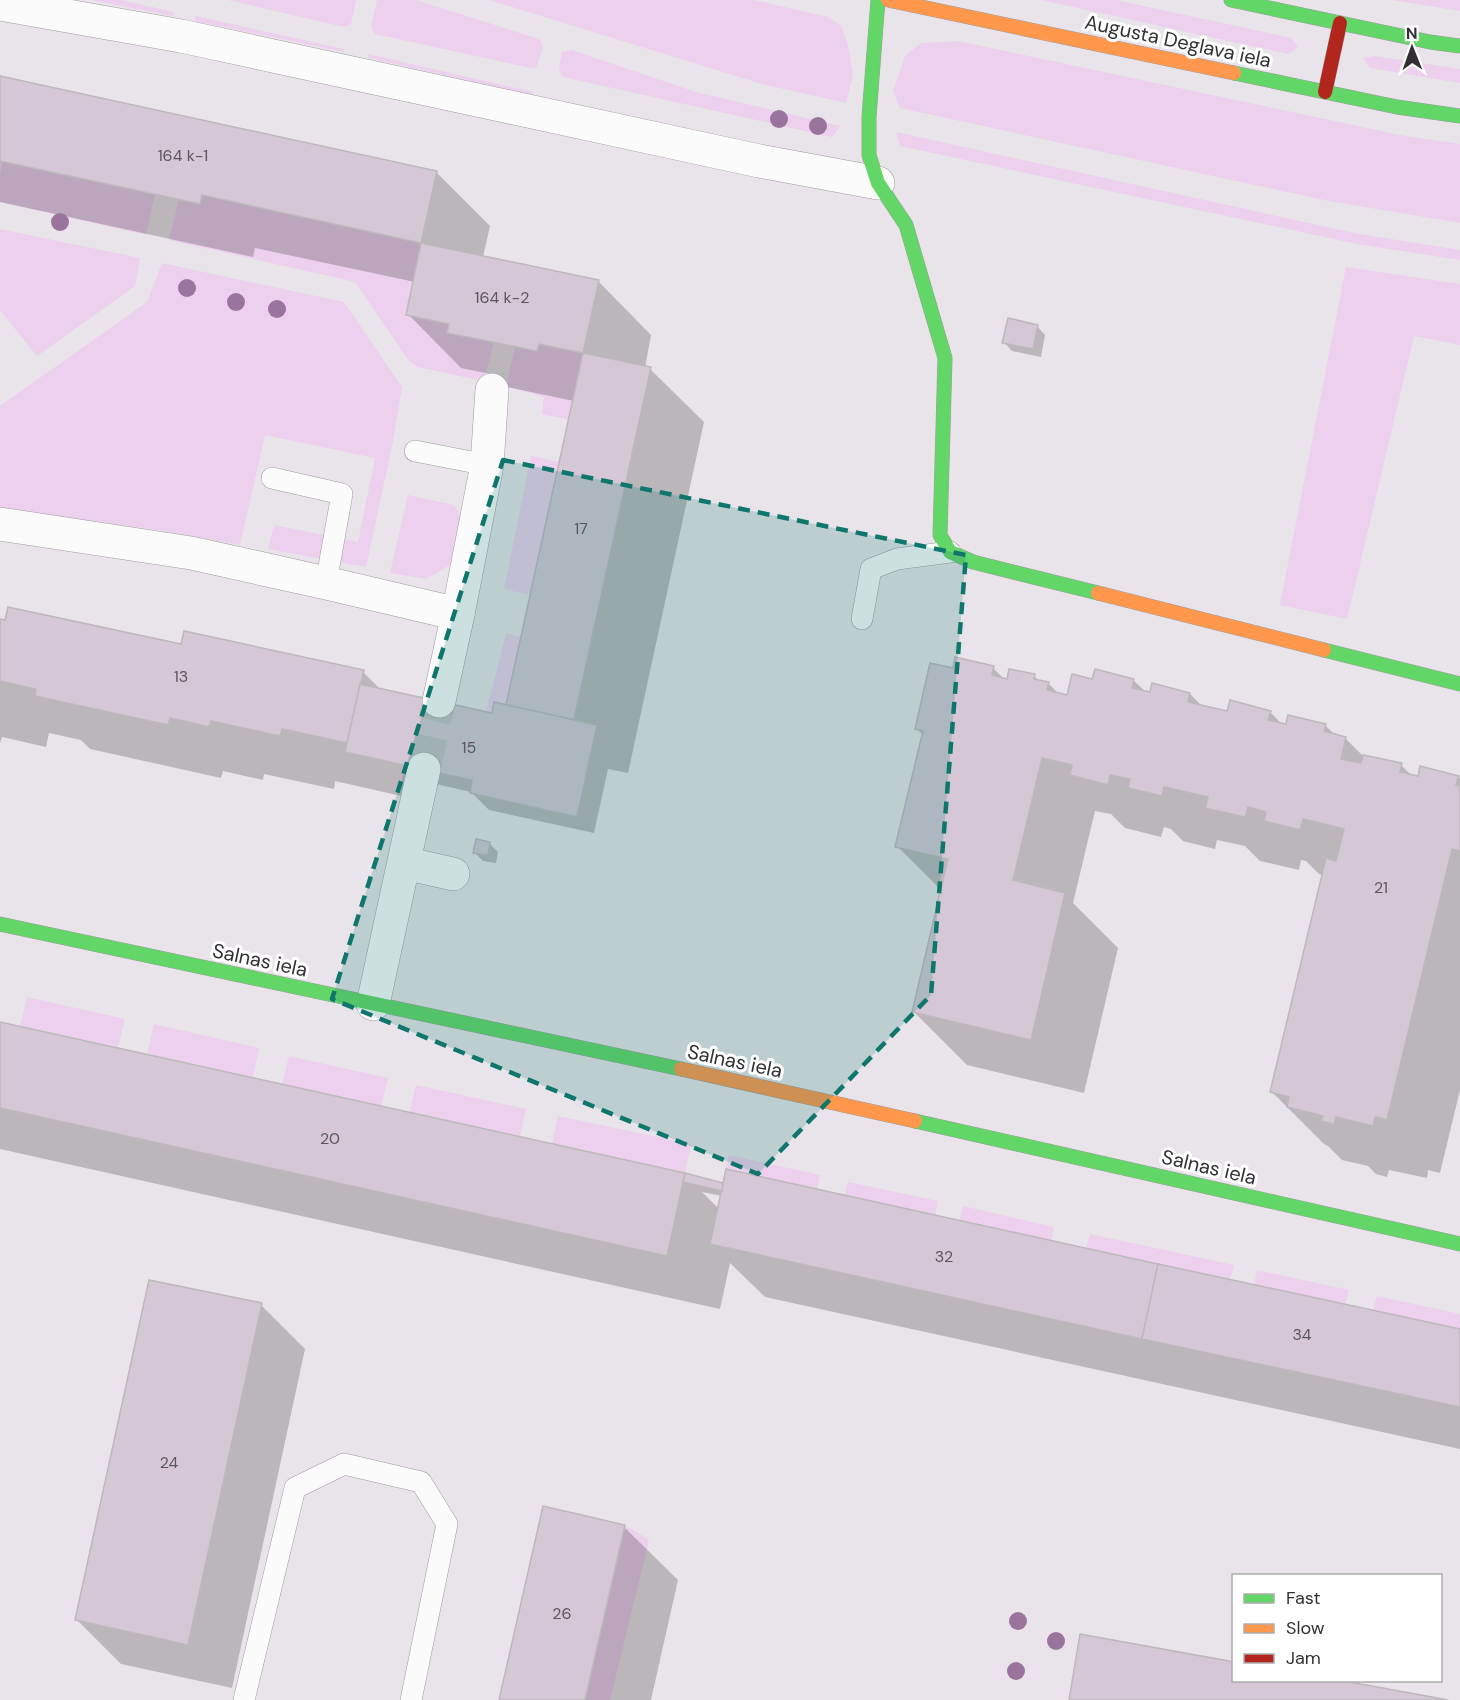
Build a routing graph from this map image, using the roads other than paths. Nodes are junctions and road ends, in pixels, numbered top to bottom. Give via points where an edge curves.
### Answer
1 (878, 0) edge
2 (888, 0) edge
3 (1231, 0) edge
4 (0, 4) edge
5 (1340, 23) junction
6 (1460, 46) edge
7 (1325, 92) junction
8 (1460, 116) edge
9 (878, 183) junction
10 (492, 390) dead end
11 (415, 451) dead end
12 (487, 465) junction
13 (272, 478) dead end
14 (0, 524) edge
15 (950, 552) junction
16 (326, 583) junction
17 (458, 615) junction
18 (862, 619) dead end
19 (1460, 684) edge
20 (439, 701) tunnel mouth
21 (424, 769) tunnel mouth
22 (404, 863) junction
23 (453, 874) dead end
24 (0, 924) edge
25 (373, 1004) junction
26 (1460, 1244) edge
27 (244, 1700) edge
28 (411, 1700) edge

1 - 9 street via 869,155
2 - 7 street, Augusta Deglava iela
3 - 5 street
4 - 9 street via 181,36
5 - 6 street
5 - 7 street
7 - 8 street, Augusta Deglava iela via 1397,108
9 - 15 street via 906,225 945,358 940,536
10 - 12 street
11 - 12 lane
12 - 17 street
13 - 16 lane via 342,494
14 - 16 street via 191,553
15 - 18 lane via 897,559 871,569
15 - 19 street via 973,562
16 - 17 street
17 - 20 street
21 - 22 street
22 - 23 street
22 - 25 street
24 - 25 street, Salnas iela
25 - 26 street, Salnas iela
27 - 28 lane via 295,1488 344,1464 421,1482 447,1524

